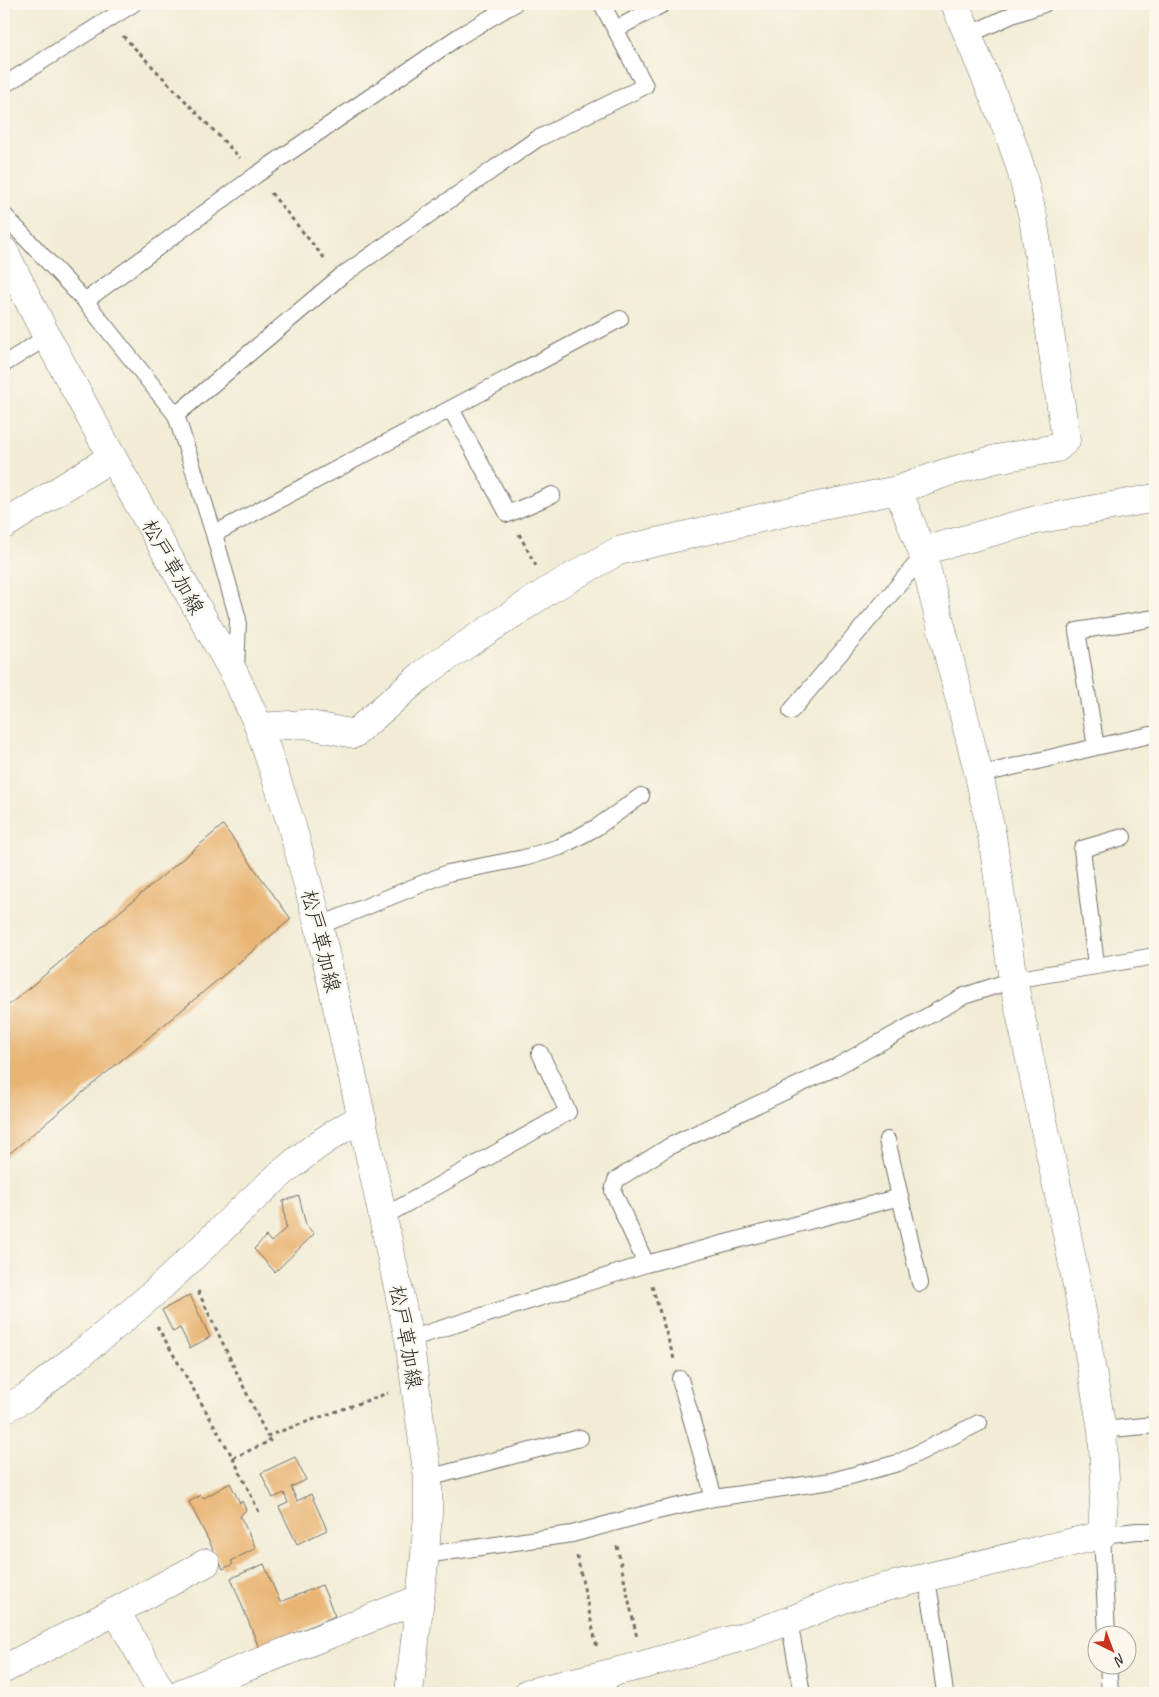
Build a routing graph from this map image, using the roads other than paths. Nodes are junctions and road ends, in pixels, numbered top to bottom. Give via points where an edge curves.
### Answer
1 (133, 4) edge
2 (514, 4) edge
3 (602, 4) edge
4 (663, 4) edge
5 (955, 4) edge
6 (1044, 4) edge
7 (496, 8) edge
8 (616, 29) junction
9 (968, 35) junction
10 (4, 85) edge
11 (4, 215) edge
12 (4, 251) edge
13 (86, 301) junction
14 (620, 319) dead end
15 (47, 337) junction
16 (4, 364) edge
17 (451, 409) junction
18 (176, 415) junction
19 (112, 457) junction
20 (898, 490) junction
21 (552, 494) dead end
22 (1155, 498) edge
23 (4, 525) edge
24 (214, 534) junction
25 (923, 554) junction
26 (1155, 618) edge
27 (236, 675) junction
28 (791, 711) dead end
29 (259, 727) junction
30 (1155, 734) edge
31 (1096, 747) junction
32 (979, 775) junction
33 (641, 796) dead end
34 (1123, 837) dead end
35 (319, 926) junction
36 (1155, 956) edge
37 (1096, 965) junction
38 (1013, 980) junction
39 (540, 1053) dead end
40 (362, 1118) junction
41 (887, 1140) dead end
42 (900, 1197) junction
43 (383, 1217) junction
44 (646, 1264) junction
45 (920, 1283) dead end
46 (409, 1339) junction
47 (680, 1379) road end
48 (4, 1409) edge
49 (979, 1423) dead end
50 (1155, 1425) edge
51 (1102, 1430) junction
52 (580, 1438) dead end
53 (428, 1478) junction
54 (714, 1498) junction
55 (1155, 1531) edge
56 (1102, 1535) junction
57 (425, 1555) junction
58 (206, 1563) dead end
59 (926, 1576) junction
60 (419, 1599) junction
61 (116, 1611) junction
62 (788, 1621) junction
63 (1106, 1624) edge
64 (4, 1670) edge
65 (1109, 1674) edge
66 (606, 1684) edge
67 (188, 1692) edge
68 (162, 1693) edge
69 (409, 1693) edge
70 (528, 1693) edge
71 (802, 1693) edge
72 (945, 1693) edge
73 (1110, 1693) edge

1 - 10 lane
2 - 7 lane
3 - 8 lane
4 - 8 lane
5 - 9 street
6 - 9 lane
7 - 13 lane via 256,175
8 - 18 lane via 645,86 537,139 340,277
9 - 20 street via 1009,134 1033,217 1066,440 1057,448 996,459
11 - 13 lane
12 - 15 street, 松戸草加線
13 - 18 lane
14 - 17 lane
15 - 16 lane
15 - 19 street, 松戸草加線
17 - 21 lane via 508,514
17 - 24 lane
18 - 24 lane
19 - 23 street
19 - 27 street, 松戸草加線
20 - 25 street
20 - 29 street via 618,551 549,590 449,656 354,734 306,724
22 - 25 street via 1036,520
24 - 27 lane via 238,618
25 - 28 lane
25 - 32 street
26 - 31 lane via 1077,631
27 - 29 street, 松戸草加線
29 - 35 street, 松戸草加線 via 291,823
30 - 31 lane
31 - 32 lane
32 - 38 street via 992,836
33 - 35 lane via 560,848 448,873
34 - 37 lane via 1082,848
35 - 40 street, 松戸草加線
36 - 37 lane
37 - 38 lane
38 - 44 lane via 964,996 834,1068 670,1146 616,1180 613,1191
38 - 51 street via 1081,1306
39 - 43 lane via 568,1112
40 - 43 street, 松戸草加線
40 - 48 street via 302,1156 144,1301 27,1397
41 - 42 lane
42 - 44 lane
42 - 45 lane
43 - 46 street, 松戸草加線
44 - 46 lane
46 - 53 street, 松戸草加線
47 - 54 lane
49 - 54 lane via 898,1463 832,1481
50 - 51 lane
51 - 56 street via 1105,1479
52 - 53 lane
53 - 57 street, 松戸草加線
54 - 57 lane via 572,1534
55 - 56 lane
56 - 59 street
56 - 63 lane
57 - 60 street, 松戸草加線
58 - 61 street
59 - 62 street via 843,1599
59 - 72 lane
60 - 67 street
60 - 69 street, 松戸草加線
61 - 64 street
61 - 68 street
62 - 66 street via 643,1665
62 - 71 lane
65 - 73 lane
66 - 70 street

